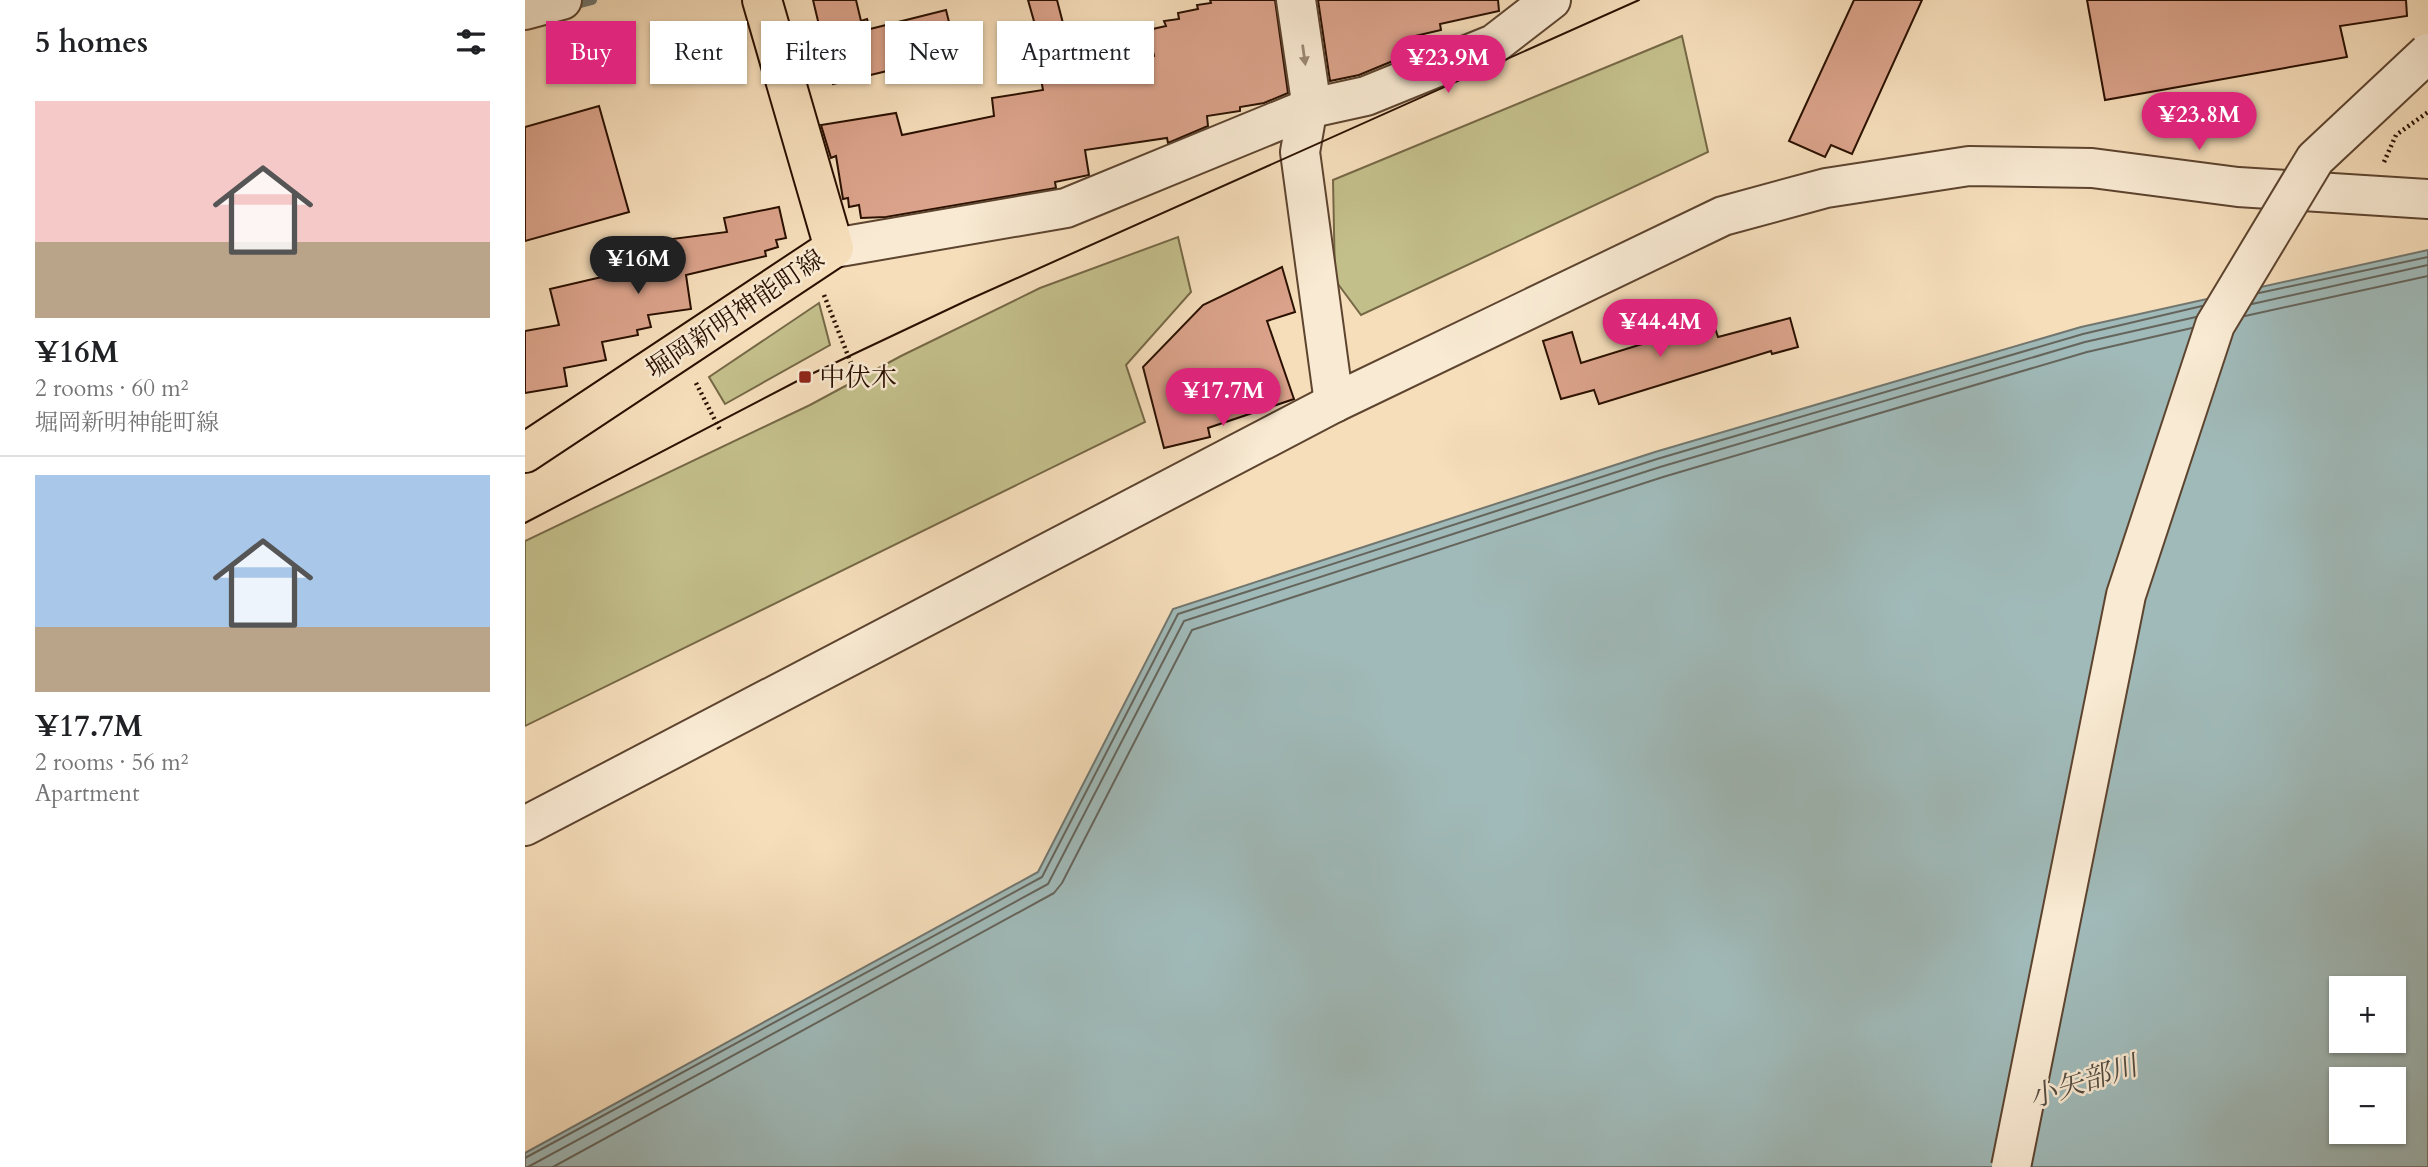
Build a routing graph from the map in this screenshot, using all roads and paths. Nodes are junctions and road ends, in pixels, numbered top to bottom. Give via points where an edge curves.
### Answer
1 (562, 0) edge
2 (762, 0) edge
3 (1296, 0) edge
4 (1551, 0) edge
5 (525, 10) edge
6 (2428, 53) edge
7 (1307, 109) junction
8 (2428, 112) edge
9 (2369, 197) junction
10 (2428, 199) edge
11 (823, 256) junction
12 (680, 351) junction
13 (851, 363) dead end
14 (1334, 403) junction
15 (720, 430) dead end
16 (525, 453) edge
17 (525, 826) edge
18 (2011, 1167) edge

1 - 5 street
2 - 11 main road, 堀岡新明神能町線
3 -> 7 street via 1310,94
4 - 7 street via 1494,44 1366,96
6 - 18 street, bridge via 2315,159 2215,326 2126,595
7 - 11 street via 1066,208
7 - 14 street via 1300,152
8 - 9 path via 2396,135
9 - 10 street
9 - 14 street via 2238,187 2092,168 1969,166 1826,188 1723,216
11 - 12 main road, 堀岡新明神能町線
11 - 13 path
12 - 15 path
12 - 16 main road, 堀岡新明神能町線
14 - 17 street

